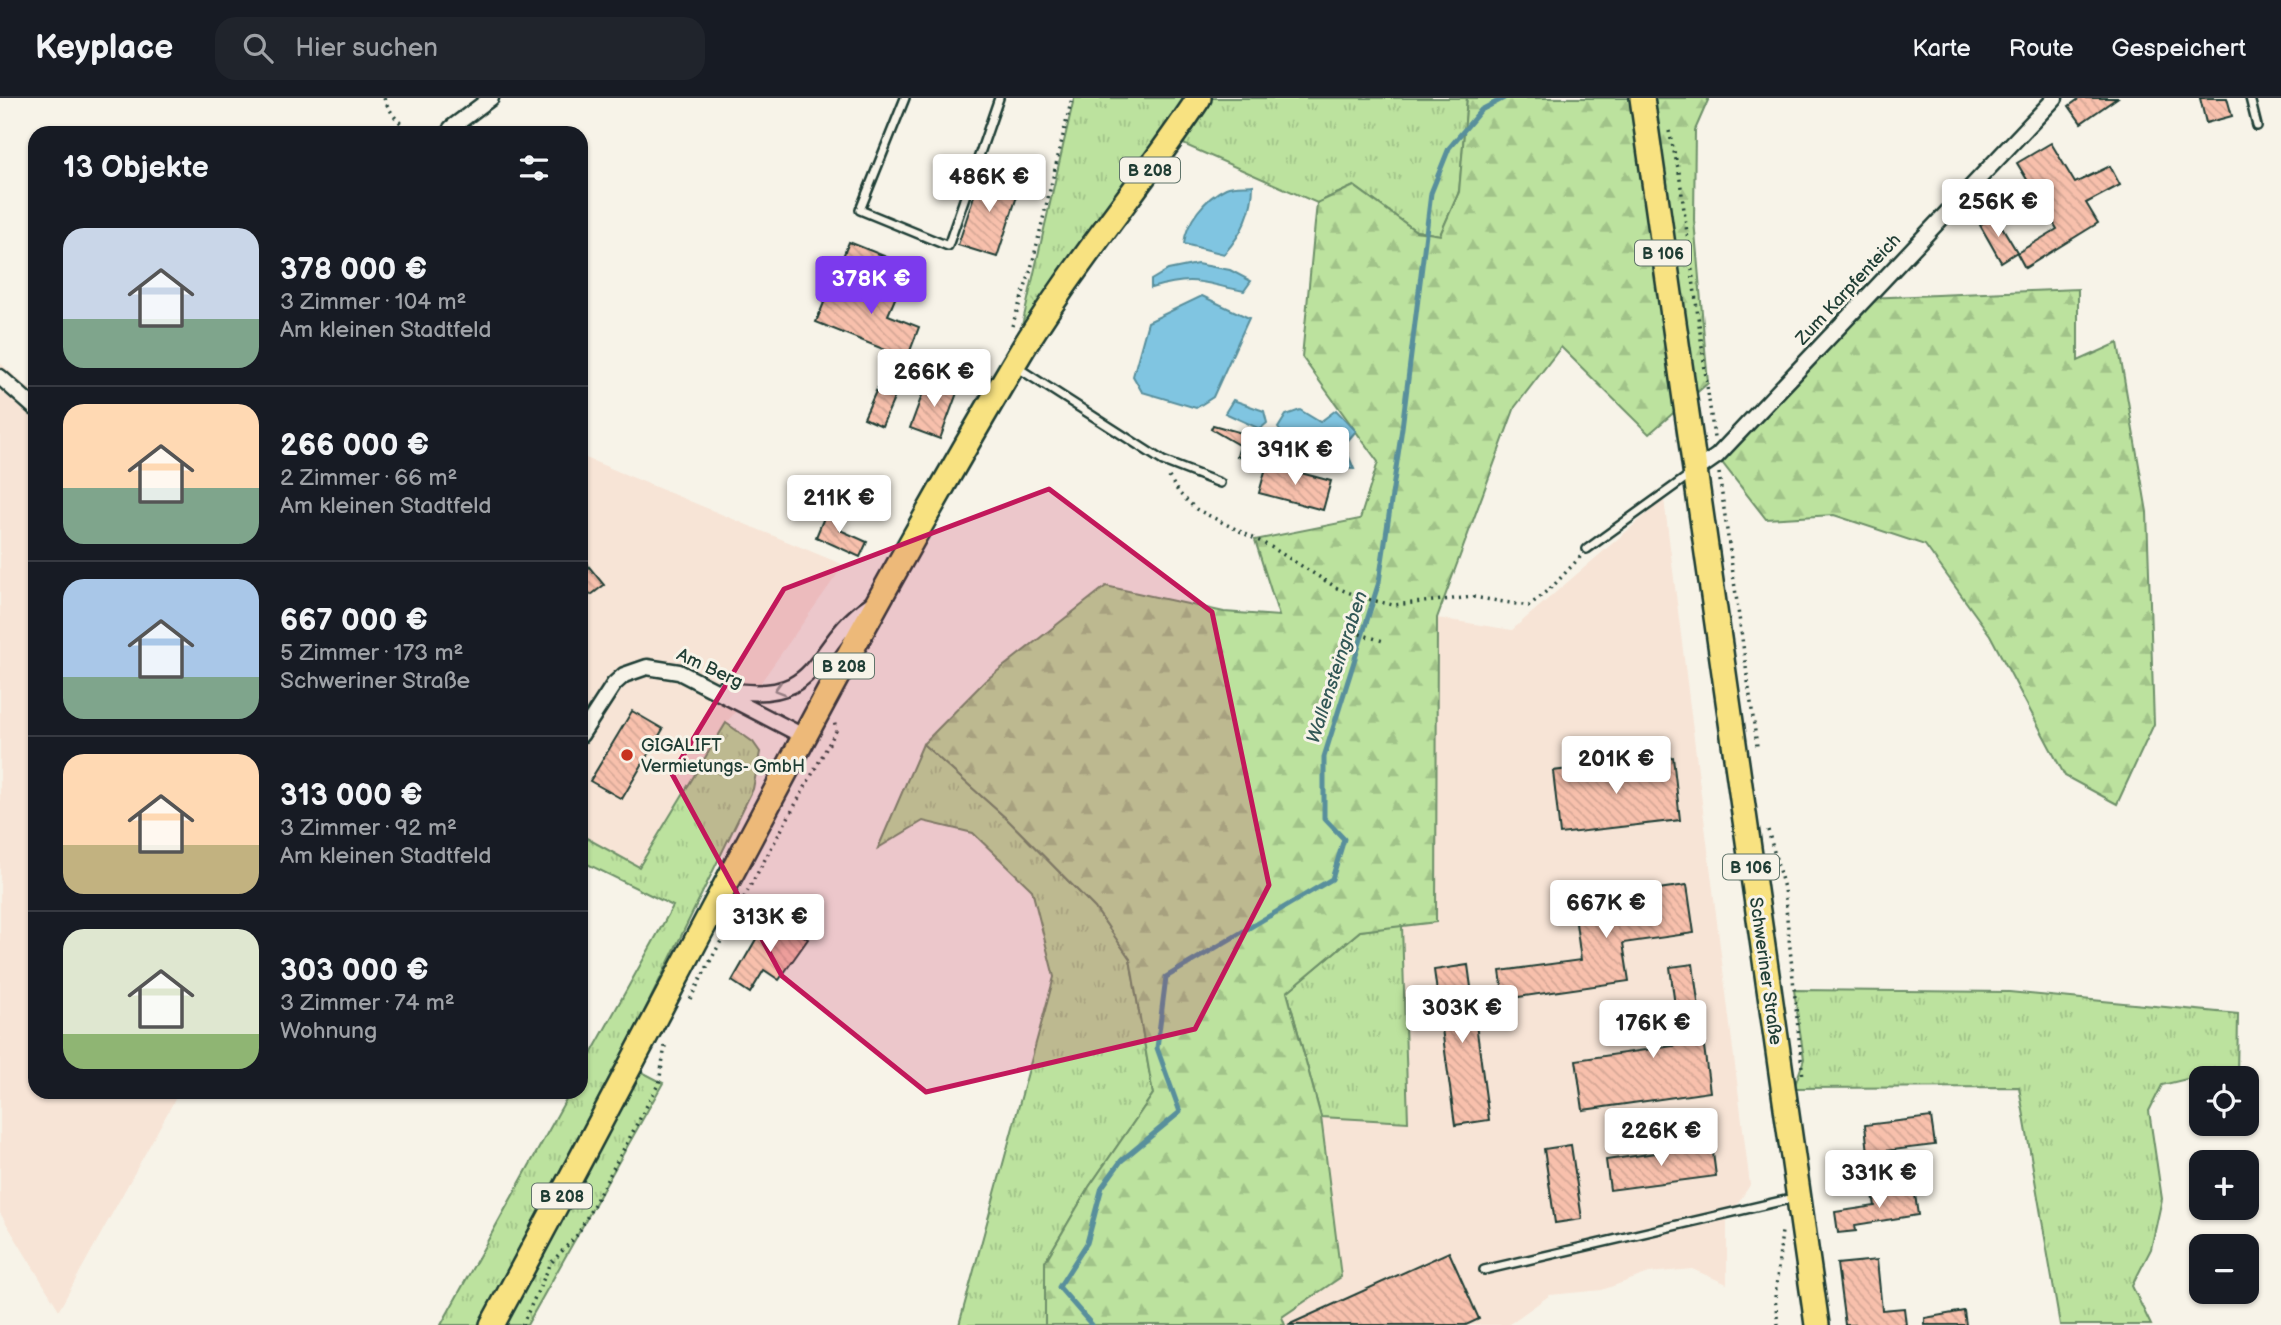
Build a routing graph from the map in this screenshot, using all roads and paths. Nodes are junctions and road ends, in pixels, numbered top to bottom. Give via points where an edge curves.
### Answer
1 (384, 98) edge
2 (491, 98) edge
3 (905, 98) edge
4 (999, 98) edge
5 (1199, 98) edge
6 (1642, 98) edge
7 (2055, 98) edge
8 (2250, 98) edge
9 (404, 126) edge
10 (454, 126) edge
11 (2257, 126) dead end
12 (1013, 365) junction
13 (0, 377) edge
14 (28, 402) edge
15 (1163, 461) junction
16 (1694, 472) junction
17 (1220, 483) dead end
18 (1587, 549) joint
19 (883, 596) junction
20 (1353, 632) dead end
21 (1383, 641) dead end
22 (710, 687) junction
23 (588, 724) edge
24 (805, 737) junction
25 (1798, 1196) junction
26 (1484, 1270) dead end
27 (492, 1325) edge
28 (1817, 1325) edge

1 - 9 path
2 - 10 street
3 - 4 lane via 860,210 947,246
5 - 12 main road, B 208
6 - 16 main road, Schweriner Straße / B 106
7 - 16 street, Zum Karpfenteich via 1717,456
8 - 11 lane
12 - 15 lane
12 - 19 main road, B 208
13 - 14 street
15 - 17 lane
15 - 18 path via 1179,493 1196,509 1271,547 1337,588 1393,605 1474,597 1529,606
16 - 18 lane
16 - 25 main road, Schweriner Straße / B 106
19 -> 22 street via 850,622 820,663 789,688 754,694
19 - 24 main road, B 208
20 - 21 path
22 - 23 street, Am Berg via 670,669 634,670 614,684
22 - 24 street, Am Berg
24 - 27 main road, B 208
25 - 26 lane
25 - 28 main road, Schweriner Straße / B 106

